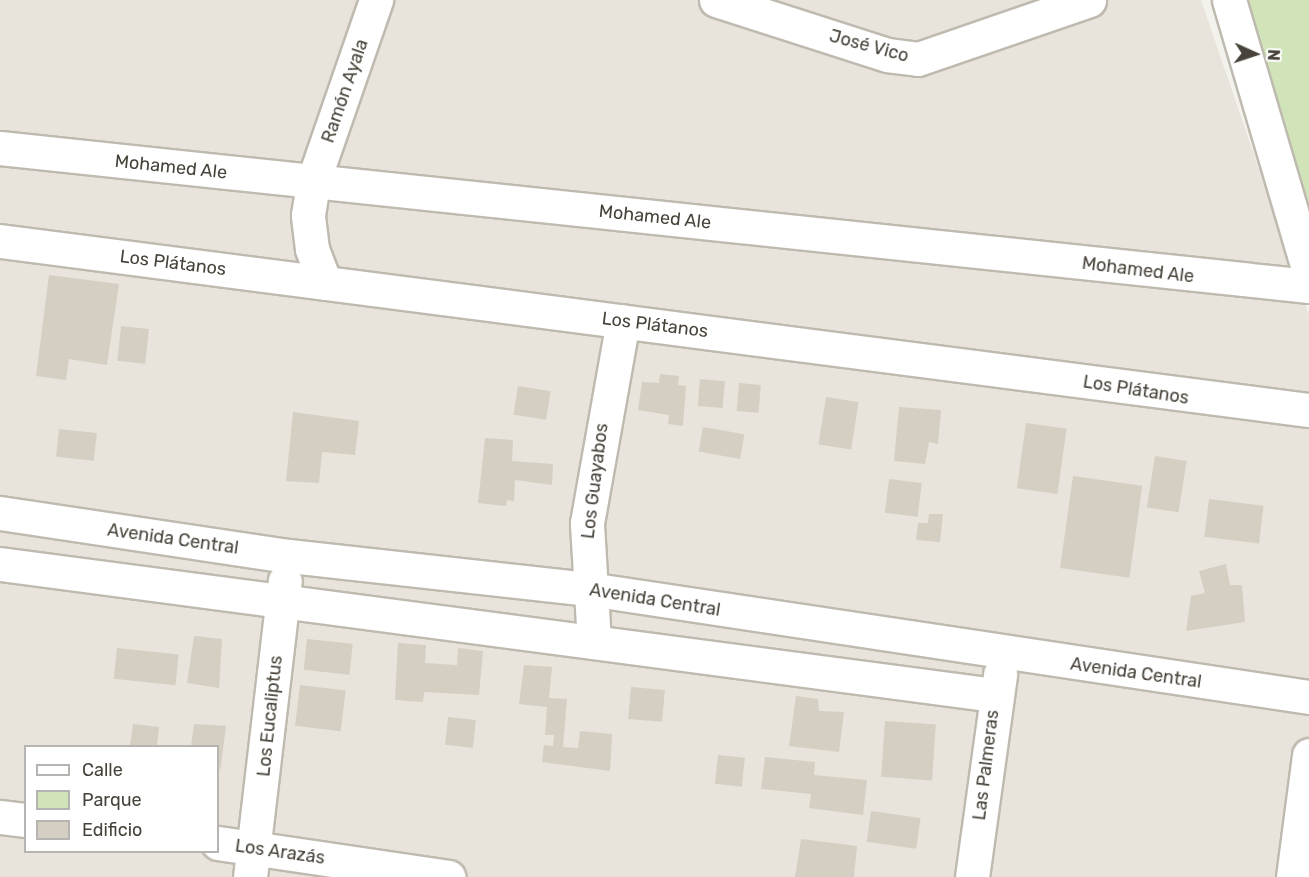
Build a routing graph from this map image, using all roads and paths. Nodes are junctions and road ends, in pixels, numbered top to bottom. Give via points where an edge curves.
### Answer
1 (376, 0) edge
2 (716, 0) edge
3 (1089, 0) edge
4 (1229, 0) edge
5 (0, 148) edge
6 (313, 182) junction
7 (0, 241) edge
8 (1309, 271) edge
9 (325, 283) junction
10 (1309, 286) edge
11 (623, 321) junction
12 (1309, 410) edge
13 (0, 513) edge
14 (289, 556) junction
15 (0, 564) edge
16 (589, 589) junction
17 (282, 602) junction
18 (594, 642) junction
19 (1005, 655) junction
20 (994, 695) junction
21 (1309, 697) edge
22 (1309, 755) edge
23 (0, 817) edge
24 (24, 820) edge
25 (219, 844) edge
26 (252, 862) edge
27 (449, 877) edge
28 (972, 877) edge
29 (1293, 877) edge

1 - 6 street, Ramón Ayala
2 - 3 street, José Vico via 887,55 918,59
4 - 8 street
5 - 6 street, Mohamed Ale
6 - 9 street, Ramón Ayala via 311,237
6 - 10 street, Mohamed Ale
7 - 9 street, Los Plátanos
9 - 11 street, Los Plátanos
11 - 12 street, Los Plátanos
11 - 16 street, Los Guayabos via 595,456 587,523
13 - 14 street, Avenida Central
14 - 16 street, Avenida Central
14 - 17 street, Los Eucaliptus
15 - 17 street
16 - 18 street, Los Guayabos
16 - 19 street, Avenida Central
17 - 18 street
17 - 26 street, Los Eucaliptus
18 - 20 street
19 - 20 street, Las Palmeras
19 - 21 street, Avenida Central
20 - 28 street, Las Palmeras
22 - 29 street
23 - 24 street
25 - 26 street, Los Arazás
26 - 27 street, Los Arazás

